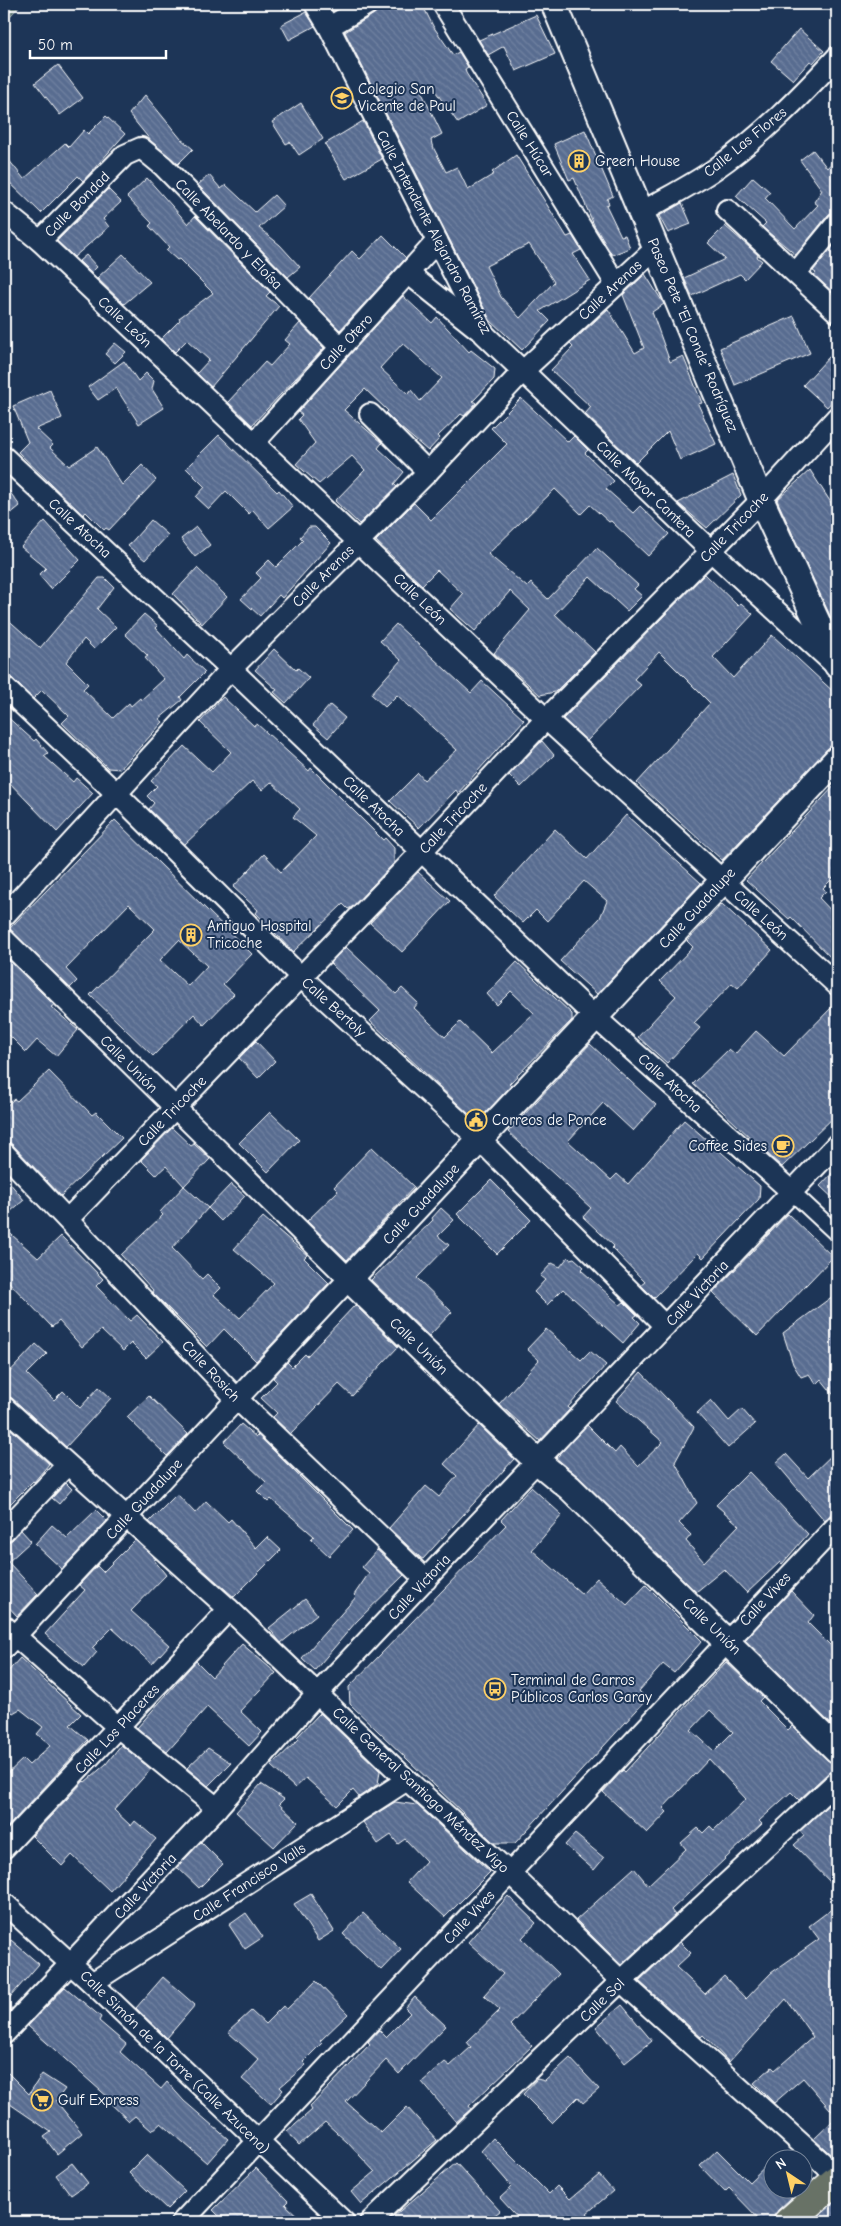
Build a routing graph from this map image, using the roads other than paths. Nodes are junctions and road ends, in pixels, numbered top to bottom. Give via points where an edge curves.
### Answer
1 (315, 4) edge
2 (368, 4) edge
3 (443, 4) edge
4 (554, 4) edge
5 (329, 27) junction
6 (837, 57) edge
7 (114, 166) joint
8 (727, 210) dead end
9 (4, 212) edge
10 (642, 212) junction
11 (837, 223) edge
12 (40, 241) junction
13 (437, 241) junction
14 (656, 248) junction
15 (796, 273) junction
16 (409, 274) junction
17 (616, 284) junction
18 (833, 308) edge
19 (484, 334) junction
20 (340, 347) junction
21 (523, 371) junction
22 (370, 414) dead end
23 (837, 418) edge
24 (254, 442) junction
25 (4, 457) edge
26 (428, 472) junction
27 (761, 500) junction
28 (358, 540) junction
29 (711, 551) junction
30 (837, 666) edge
31 (231, 669) junction
32 (4, 687) edge
33 (546, 719) junction
34 (837, 759) edge
35 (117, 794) junction
36 (422, 851) junction
37 (723, 881) junction
38 (4, 916) edge
39 (4, 939) edge
40 (301, 977) junction
41 (837, 985) edge
42 (595, 1017) junction
43 (174, 1109) junction
44 (480, 1140) junction
45 (837, 1144) edge
46 (4, 1153) edge
47 (792, 1192) junction
48 (68, 1219) junction
49 (837, 1234) edge
50 (350, 1280) junction
51 (665, 1326) junction
52 (237, 1399) junction
53 (4, 1407) edge
54 (537, 1461) junction
55 (66, 1466) junction
56 (126, 1518) junction
57 (837, 1525) edge
58 (4, 1531) edge
59 (426, 1580) junction
60 (229, 1610) junction
61 (8, 1637) edge
62 (727, 1640) junction
63 (317, 1694) junction
64 (119, 1728) junction
65 (837, 1750) edge
66 (407, 1780) junction
67 (837, 1781) edge
68 (217, 1808) junction
69 (4, 1848) edge
70 (510, 1873) junction
71 (4, 1904) edge
72 (72, 1964) junction
73 (621, 1981) junction
74 (92, 1983) junction
75 (4, 2034) edge
76 (259, 2143) junction
77 (837, 2177) edge
78 (182, 2222) edge
79 (344, 2222) edge
80 (370, 2222) edge
81 (788, 2222) edge

1 - 5 street, Calle Intendente Alejandro Ramírez
2 - 5 street
3 - 17 street, Calle Húcar
4 - 10 street, Paseo Pete "El Conde" Rodríguez
5 - 13 street, Calle Intendente Alejandro Ramírez
6 - 10 street, Calle Las Flores via 786,109 734,154 692,184
7 - 12 street, Calle Bondad
7 - 20 street, Calle Abelardo y Eloísa via 133,150 146,150
8 - 15 street
9 - 12 street, Calle León
10 - 14 street, Paseo Pete "El Conde" Rodríguez
11 - 15 street
12 - 24 street, Calle León
13 - 16 street, Calle Otero
13 - 19 street, Calle Intendente Alejandro Ramírez
14 - 17 street, Calle Arenas
14 - 27 street, Paseo Pete "El Conde" Rodríguez
15 - 18 street
16 - 19 street
16 - 20 street, Calle Otero
17 - 21 street, Calle Arenas
19 - 21 street, Calle Intendente Alejandro Ramírez
20 - 24 street, Calle Otero
21 - 26 street, Calle Arenas
21 - 29 street, Calle Mayor Cantera
22 - 26 street
23 - 27 street, Calle Tricoche
24 - 28 street, Calle León
25 - 31 street, Calle Atocha
26 - 28 street, Calle Arenas
27 - 29 street, Calle Tricoche
27 - 30 street, Paseo Pete "El Conde" Rodríguez
28 - 31 street, Calle Arenas
28 - 33 street, Calle León
29 - 30 street, Calle Mayor Cantera
29 - 33 street, Calle Tricoche
31 - 35 street, Calle Arenas
31 - 36 street, Calle Atocha
32 - 35 street, Calle Bertoly
33 - 36 street, Calle Tricoche
33 - 37 street, Calle León
34 - 37 street, Calle Guadalupe
35 - 38 street, Calle Arenas
35 - 40 street, Calle Bertoly
36 - 40 street, Calle Tricoche
36 - 42 street, Calle Atocha
37 - 41 street, Calle León
37 - 42 street, Calle Guadalupe
39 - 43 street, Calle Unión
40 - 43 street, Calle Tricoche
40 - 44 street, Calle Bertoly
42 - 44 street, Calle Guadalupe
42 - 47 street, Calle Atocha
43 - 48 street, Calle Tricoche
43 - 50 street, Calle Unión
44 - 50 street, Calle Guadalupe
44 - 51 street, Calle Bertoly
45 - 47 street, Calle Victoria
46 - 48 street, Calle Rosich
47 - 49 street
47 - 51 street, Calle Victoria
48 - 52 street, Calle Rosich
50 - 52 street, Calle Guadalupe
50 - 54 street, Calle Unión
51 - 54 street, Calle Victoria
52 - 56 street, Calle Guadalupe
52 - 59 street, Calle Rosich
53 - 55 street, Calle General Santiago Méndez Vigo
54 - 59 street, Calle Victoria
54 - 62 street, Calle Unión via 570,1488
55 - 56 street, Calle General Santiago Méndez Vigo
55 - 58 street
56 - 60 street, Calle General Santiago Méndez Vigo
56 - 61 street, Calle Guadalupe
57 - 62 street, Calle Vives
59 - 63 street, Calle Victoria
60 - 63 street, Calle General Santiago Méndez Vigo
60 - 64 street, Calle Los Placeres
61 - 64 street
62 - 65 street, Calle Unión
62 - 70 street, Calle Vives
63 - 66 street, Calle General Santiago Méndez Vigo
63 - 68 street, Calle Victoria
64 - 68 street
64 - 69 street, Calle Los Placeres
66 - 70 street, Calle General Santiago Méndez Vigo
66 - 74 street, Calle Francisco Valls
67 - 73 street, Calle Sol
68 - 72 street, Calle Victoria
70 - 73 street, Calle General Santiago Méndez Vigo
70 - 76 street, Calle Vives
71 - 72 street, Calle Simón de la Torre (Calle Azucena)
72 - 74 street, Calle Simón de la Torre (Calle Azucena)
72 - 75 street, Calle Victoria
73 - 77 street, Calle General Santiago Méndez Vigo
73 - 80 street, Calle Sol
74 - 76 street, Calle Simón de la Torre (Calle Azucena)
76 - 78 street, Calle Vives
76 - 79 street, Calle Simón de la Torre (Calle Azucena)
77 - 81 main road

